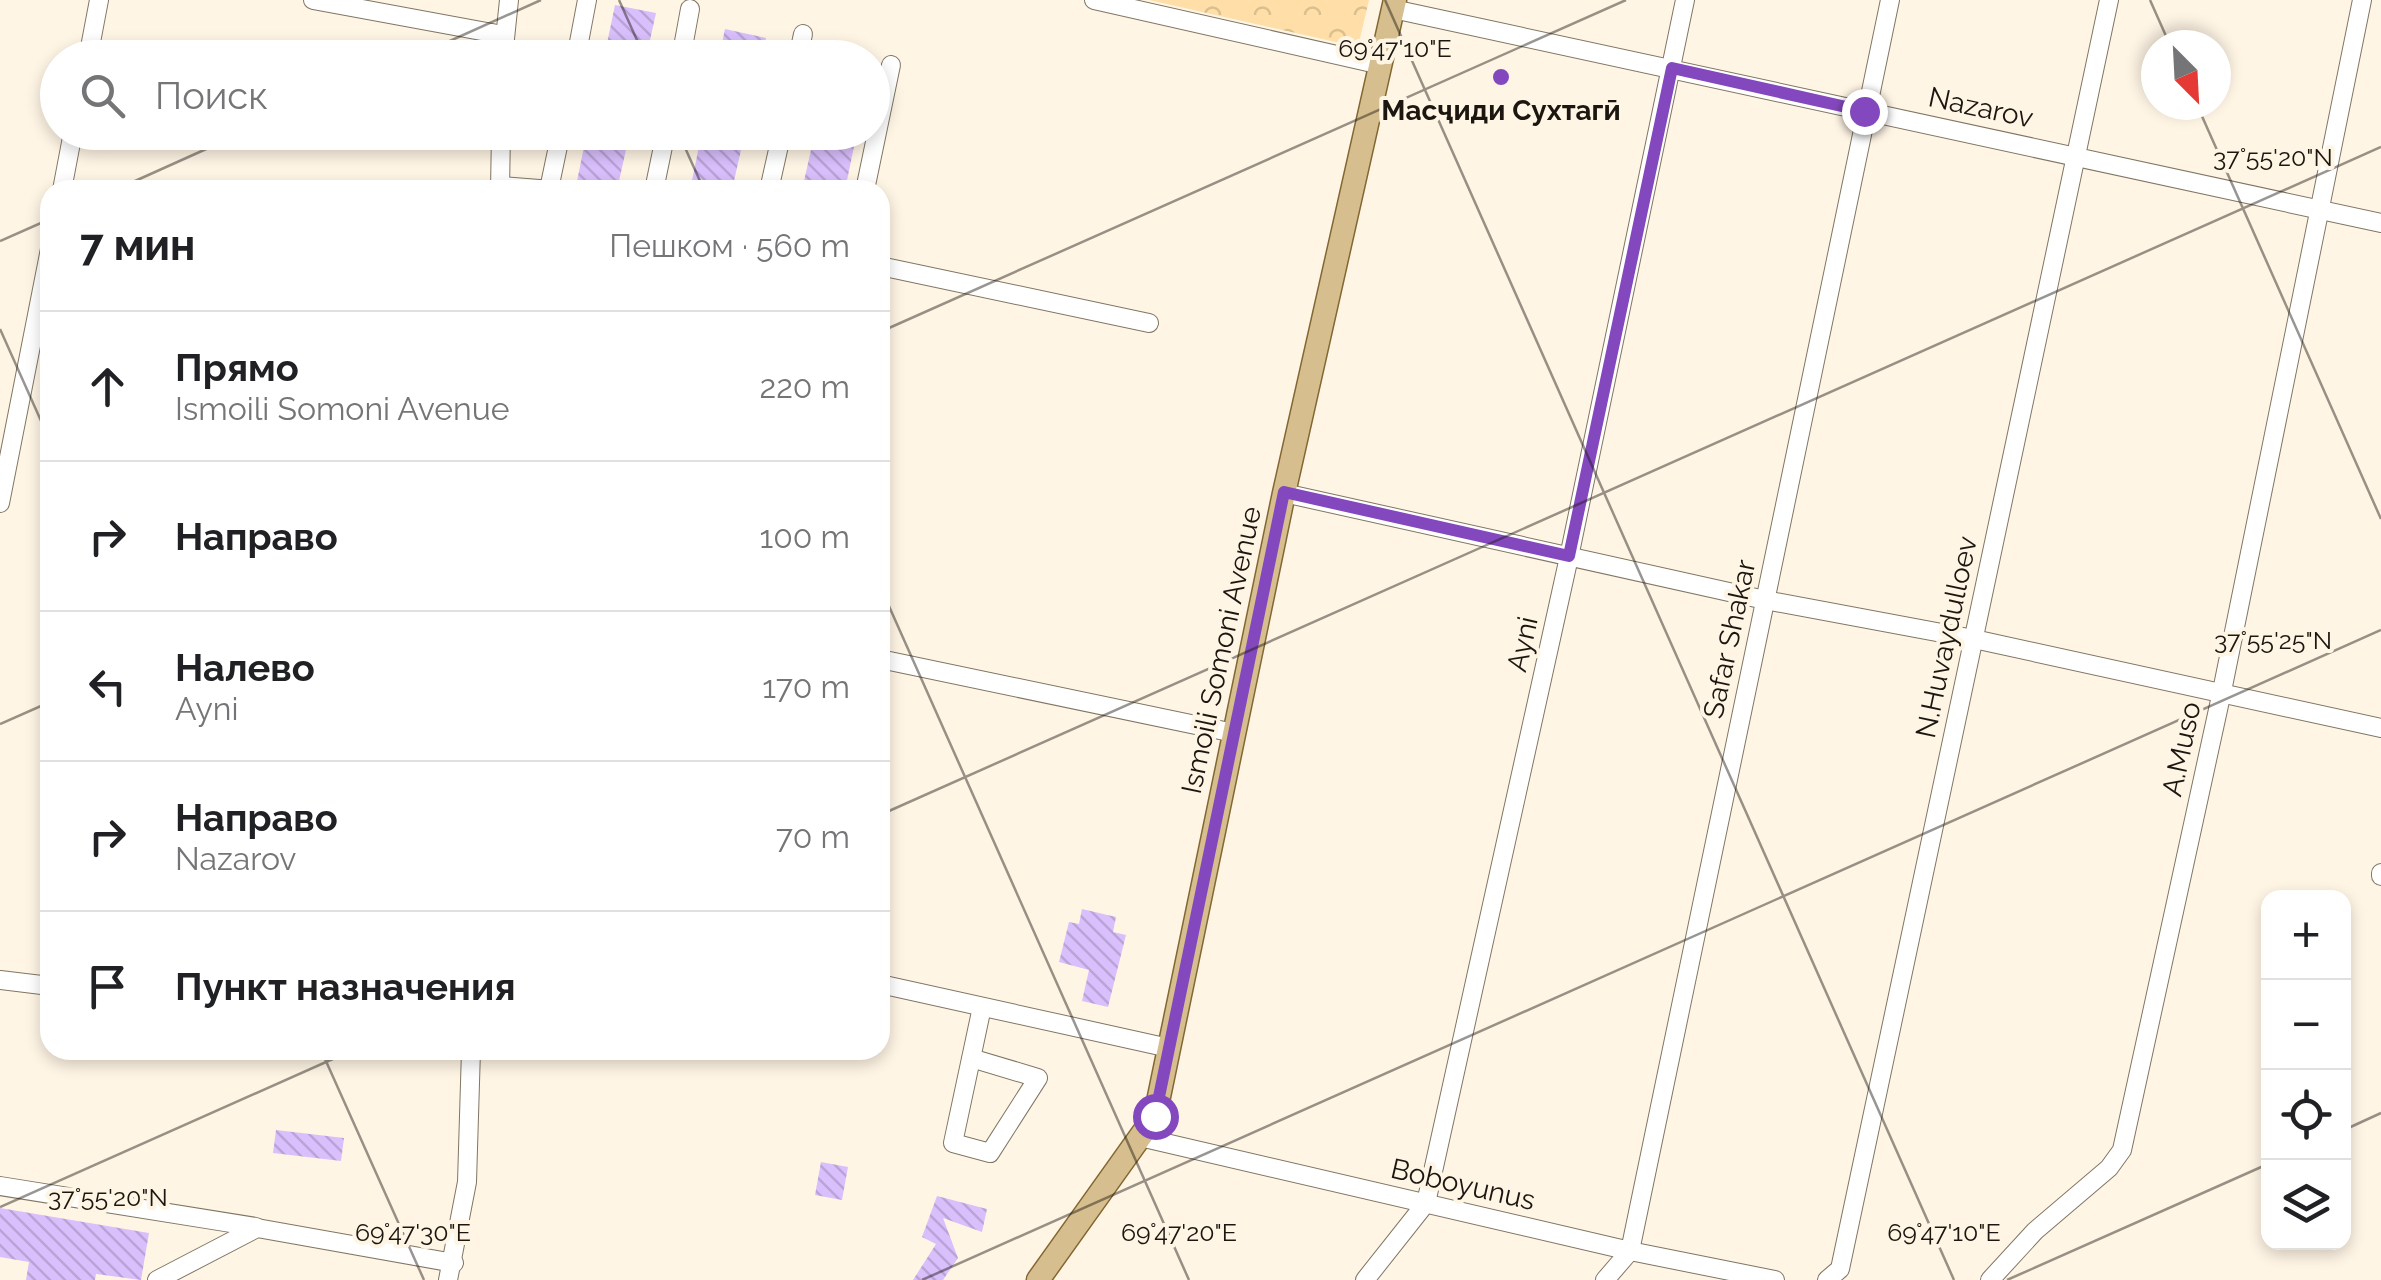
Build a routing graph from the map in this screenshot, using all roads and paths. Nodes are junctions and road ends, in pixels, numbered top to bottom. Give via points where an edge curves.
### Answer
1 (99, 0) edge
2 (313, 0) edge
3 (509, 0) edge
4 (587, 0) edge
5 (1094, 0) edge
6 (1685, 0) edge
7 (1890, 0) edge
8 (2108, 0) edge
9 (2362, 0) edge
10 (1394, 4) edge
11 (690, 9) dead end
12 (803, 34) dead end
13 (503, 35) junction
14 (91, 40) edge
15 (503, 40) edge
16 (579, 40) edge
17 (684, 40) edge
18 (802, 40) edge
19 (891, 65) dead end
20 (1381, 65) junction
21 (1672, 68) junction
22 (890, 70) edge
23 (1864, 111) junction
24 (70, 150) edge
25 (501, 150) edge
26 (558, 150) edge
27 (662, 150) edge
28 (778, 150) edge
29 (873, 150) edge
30 (2074, 154) junction
31 (64, 180) edge
32 (500, 180) edge
33 (553, 180) edge
34 (656, 180) edge
35 (771, 180) edge
36 (867, 180) edge
37 (2321, 210) junction
38 (2381, 222) edge
39 (890, 268) edge
40 (40, 301) edge
41 (1148, 323) dead end
42 (1284, 492) junction
43 (0, 504) edge
44 (1569, 556) junction
45 (1765, 600) junction
46 (1974, 639) junction
47 (890, 662) edge
48 (2221, 696) junction
49 (2381, 728) edge
50 (1234, 733) junction
51 (0, 980) edge
52 (40, 985) edge
53 (890, 986) edge
54 (982, 1007) junction
55 (1168, 1048) junction
56 (971, 1058) junction
57 (470, 1060) edge
58 (1140, 1137) junction
59 (0, 1186) edge
60 (1426, 1204) junction
61 (257, 1228) junction
62 (1630, 1251) junction
63 (451, 1271) edge
64 (157, 1280) edge
65 (1038, 1280) edge
66 (1365, 1280) edge
67 (1605, 1280) edge
68 (1775, 1280) edge
69 (1827, 1280) edge
70 (1990, 1280) edge

1 - 14 street
2 - 13 street
3 - 13 street
4 - 16 street
5 - 20 street
6 - 21 street, Ayni
7 - 23 street, Safar Shakar
8 - 30 street, N.Huvaydulloev
9 - 37 street, A.Muso
10 - 20 main road, Ismoili Somoni Avenue
10 - 21 street, Nazarov
11 - 17 street
12 - 18 street
13 - 15 street
19 - 22 street
20 - 42 main road, Ismoili Somoni Avenue
21 - 23 street, Nazarov
21 - 44 street, Ayni
23 - 30 street, Nazarov
23 - 45 street, Safar Shakar
24 - 31 street
25 - 32 street
26 - 33 street
27 - 34 street
28 - 35 street
29 - 36 street
30 - 37 street, Nazarov
30 - 46 street, N.Huvaydulloev
37 - 38 street, Nazarov
37 - 48 street, A.Muso
39 - 41 street
40 - 43 street
42 - 44 street
42 - 50 main road, Ismoili Somoni Avenue
44 - 45 street
44 - 60 street, Ayni
45 - 46 street
45 - 62 street, Safar Shakar
46 - 48 street
46 - 69 street, N.Huvaydulloev via 1840,1268
47 - 50 street
48 - 49 street
48 - 70 street, A.Muso via 2122,1150
50 - 55 main road, Ismoili Somoni Avenue
51 - 52 street
53 - 54 street
54 - 55 street
54 - 56 street
55 - 58 main road, Ismoili Somoni Avenue via 1155,1116
56 - 56 street via 954,1143 990,1152 1038,1078
57 - 63 street via 466,1182
58 - 60 street, Boboyunus
58 - 65 main road, Ismoili Somoni Avenue
59 - 61 street
60 - 62 street, Boboyunus
60 - 66 street, Ayni
61 - 63 street
61 - 64 street
62 - 67 street, Safar Shakar
62 - 68 street, Boboyunus

